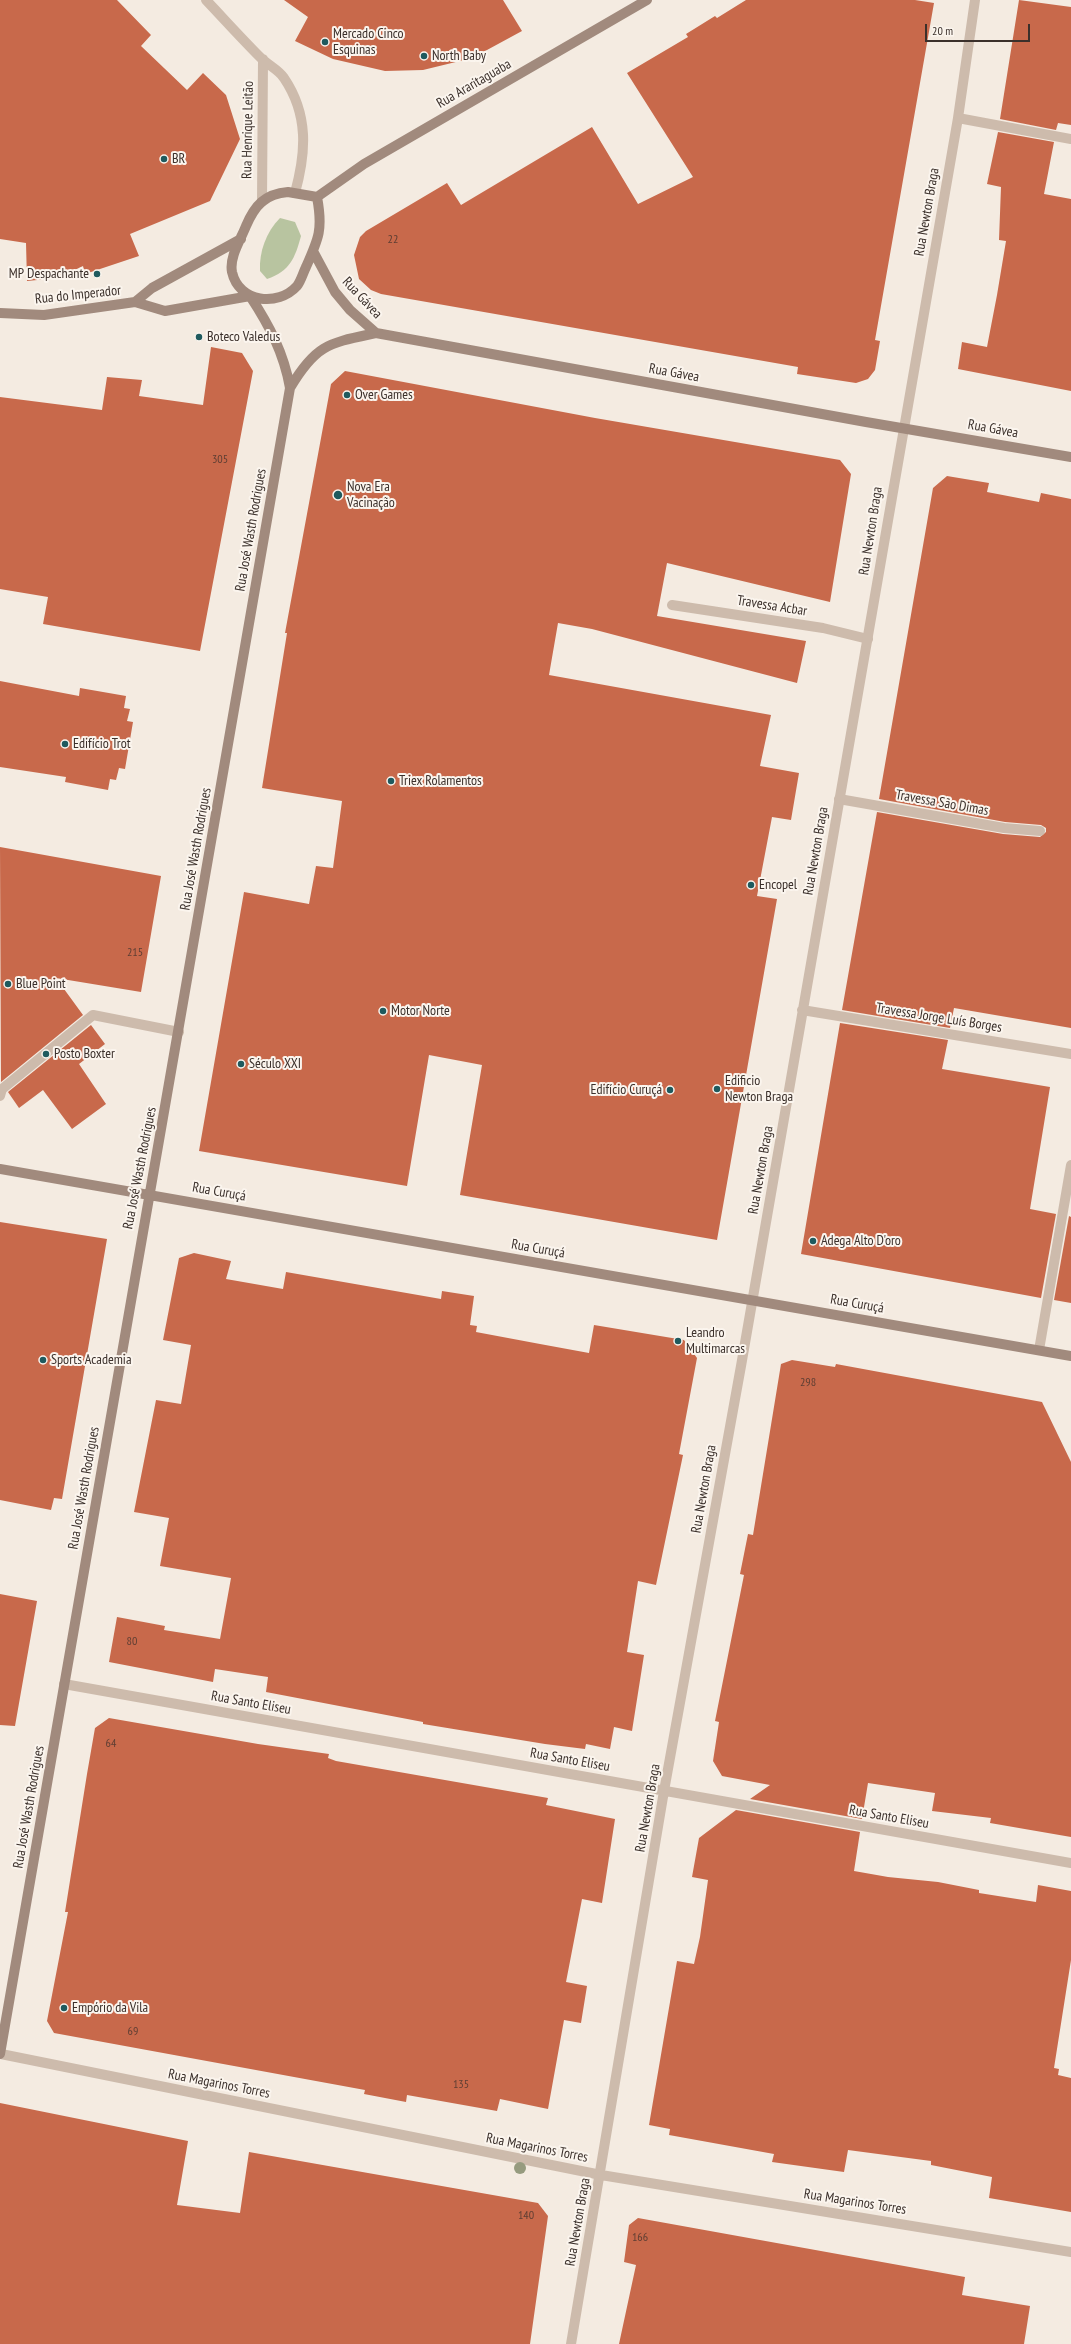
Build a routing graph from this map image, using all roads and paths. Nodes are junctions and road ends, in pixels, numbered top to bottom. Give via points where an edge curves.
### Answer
1 (206, 0) edge
2 (647, 0) edge
3 (975, 0) edge
4 (263, 59) junction
5 (958, 118) junction
6 (1071, 139) edge
7 (295, 193) junction
8 (317, 197) junction
9 (262, 202) junction
10 (241, 239) junction
11 (313, 251) junction
12 (250, 296) junction
13 (135, 302) junction
14 (0, 313) edge
15 (376, 333) junction
16 (290, 388) junction
17 (903, 428) junction
18 (1071, 456) edge
19 (672, 605) dead end
20 (868, 639) junction
21 (839, 799) junction
22 (1040, 831) dead end
23 (802, 1010) junction
24 (179, 1032) junction
25 (1071, 1054) edge
26 (0, 1096) edge
27 (1071, 1165) edge
28 (0, 1169) edge
29 (150, 1195) junction
30 (752, 1299) junction
31 (1039, 1350) junction
32 (1071, 1356) edge
33 (64, 1684) junction
34 (664, 1791) junction
35 (1071, 1863) edge
36 (0, 2054) edge
37 (601, 2175) junction
38 (1071, 2252) edge
39 (571, 2344) edge

1 - 4 street, Rua Henrique Leitão
2 - 8 street, Rua Araritaguaba via 370,160
3 - 5 street, Rua Newton Braga
4 - 7 street, Rua Henrique Leitão via 284,77 297,104 304,134 303,164
4 - 9 street, Rua Henrique Leitão
5 - 6 street
5 - 17 street, Rua Newton Braga
7 - 8 street
7 - 9 street via 274,193
8 - 11 street via 321,218 320,232
9 - 10 street via 252,211
10 - 12 street via 234,253 232,271 238,285
10 - 13 street, Rua do Imperador via 152,288
11 - 12 street via 298,285 284,296 267,300
11 - 15 street, Rua Gávea via 335,292 350,310
12 - 13 street, Rua do Imperador via 165,311
12 - 16 street, Rua José Wasth Rodrigues via 280,349
13 - 14 street, Rua do Imperador via 44,315
15 - 16 street via 340,340 319,351 302,367
15 - 17 street, Rua Gávea
16 - 24 street, Rua José Wasth Rodrigues
17 - 18 street, Rua Gávea
17 - 20 street, Rua Newton Braga
19 - 20 street, Travessa Acbar via 823,628
20 - 21 street, Rua Newton Braga
21 - 22 street, Travessa São Dimas via 1004,828
21 - 23 street, Rua Newton Braga
23 - 25 street, Travessa Jorge Luís Borges
23 - 30 street, Rua Newton Braga
24 - 26 street via 93,1015 2,1089
24 - 29 street, Rua José Wasth Rodrigues
27 - 31 street
28 - 29 street, Rua Curuçá
29 - 30 street, Rua Curuçá
29 - 33 street, Rua José Wasth Rodrigues
30 - 31 street, Rua Curuçá
30 - 34 street, Rua Newton Braga
31 - 32 street, Rua Curuçá
33 - 34 street, Rua Santo Eliseu
33 - 36 street, Rua José Wasth Rodrigues
34 - 35 street, Rua Santo Eliseu
34 - 37 street, Rua Newton Braga
36 - 37 street, Rua Magarinos Torres
37 - 38 street, Rua Magarinos Torres
37 - 39 street, Rua Newton Braga

